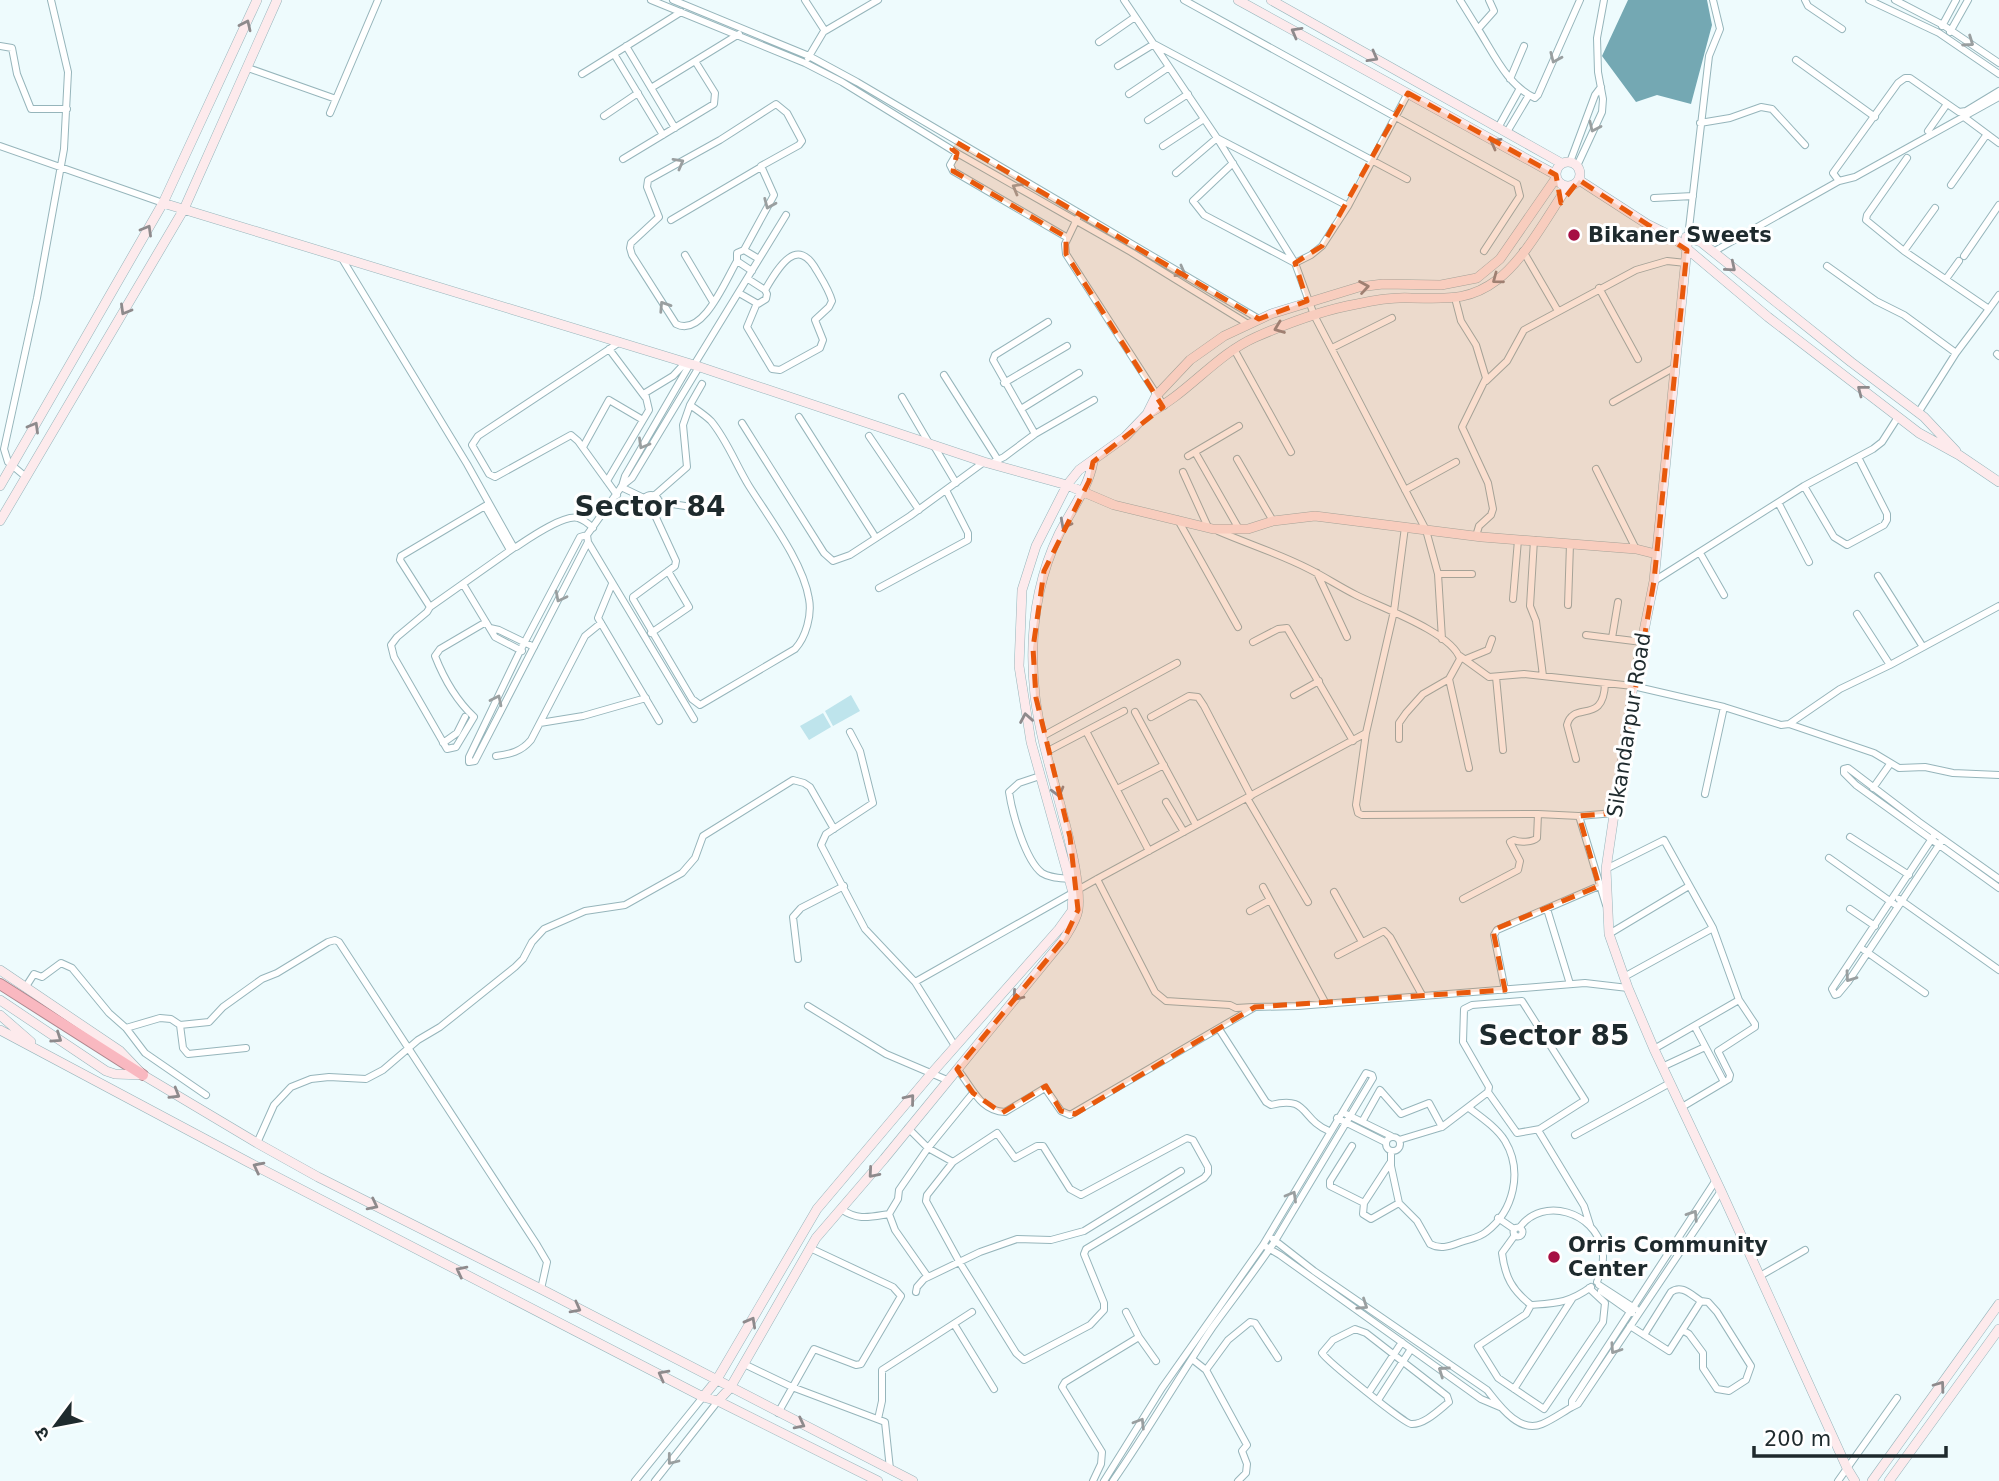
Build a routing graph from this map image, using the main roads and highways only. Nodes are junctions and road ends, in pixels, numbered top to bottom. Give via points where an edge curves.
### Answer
1 (4, 986) edge
2 (142, 1075) road end

1 - 2 highway

